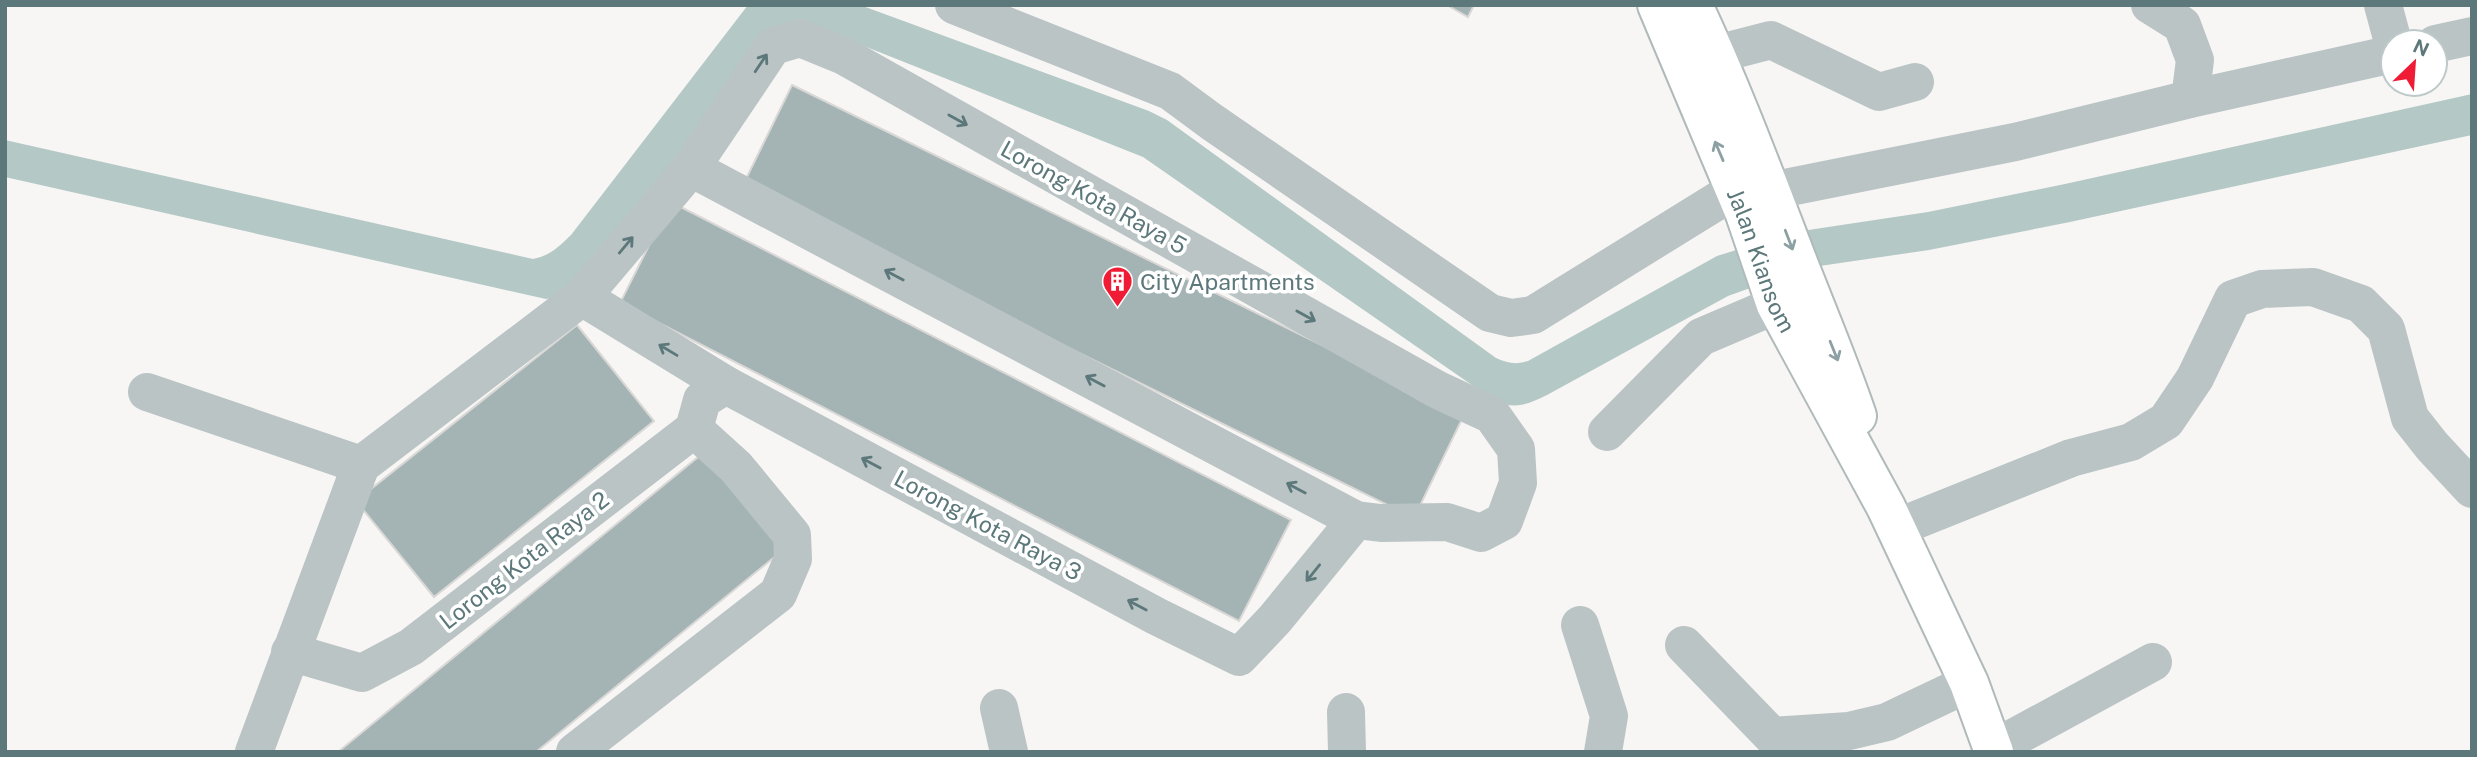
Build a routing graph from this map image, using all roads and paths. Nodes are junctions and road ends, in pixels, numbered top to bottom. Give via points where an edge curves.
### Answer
1 (954, 5) edge
2 (1657, 5) edge
3 (1693, 5) edge
4 (2150, 5) edge
5 (2383, 5) edge
6 (2389, 28) edge
7 (2472, 36) edge
8 (2449, 41) edge
9 (1717, 54) junction
10 (2379, 57) edge
11 (1915, 82) dead end
12 (2190, 99) junction
13 (691, 168) junction
14 (1750, 198) junction
15 (1792, 297) junction
16 (582, 298) junction
17 (726, 385) junction
18 (147, 392) dead end
19 (694, 429) junction
20 (1607, 432) dead end
21 (361, 465) junction
22 (2472, 489) edge
23 (1891, 518) junction
24 (1356, 520) junction
25 (1580, 625) dead end
26 (1685, 645) dead end
27 (290, 652) junction
28 (2153, 662) dead end
29 (1969, 683) junction
30 (999, 708) dead end
31 (1346, 712) dead end
32 (1994, 750) edge
33 (254, 752) edge
34 (575, 752) edge
35 (1009, 752) edge
36 (1347, 752) edge
37 (1603, 752) edge

1 - 14 street via 1170,91 1490,313 1511,318 1534,315
14 -> 2 main road, Jalan Kiansom
3 - 9 main road, Jalan Kiansom
4 - 12 street via 2182,25 2195,60
5 - 6 street
7 - 8 street
9 - 11 street via 1771,40 1879,92
9 - 14 main road, Jalan Kiansom
10 - 12 street
12 - 14 street via 2015,142
16 -> 13 street, Lorong Kota Raya 5
24 -> 13 street
13 -> 24 street, Lorong Kota Raya 5 via 773,46 800,38 844,56 1438,390 1492,415 1516,449 1518,483 1504,521 1481,533 1447,522
14 - 15 main road, Jalan Kiansom
15 - 20 street via 1701,337
15 - 23 main road, Jalan Kiansom
17 -> 16 street, Lorong Kota Raya 3
16 - 21 street, Lorong Kota Raya 5
17 - 19 street via 702,400
24 -> 17 street, Lorong Kota Raya 3 via 1239,657
18 - 21 street
19 - 27 street, Lorong Kota Raya 2 via 401,652 362,673
19 - 34 street via 736,467 792,534 793,559 778,594
21 - 27 street
22 - 23 street via 2410,418 2386,329 2361,304 2313,287 2262,289 2233,299 2194,378 2166,421 2131,442
23 - 29 main road, Jalan Kiansom
25 - 37 street via 1609,716
26 - 29 street via 1772,736 1849,731 1887,722
27 - 33 street
28 - 32 street
29 - 32 main road, Jalan Kiansom
30 - 35 street
31 - 36 street

